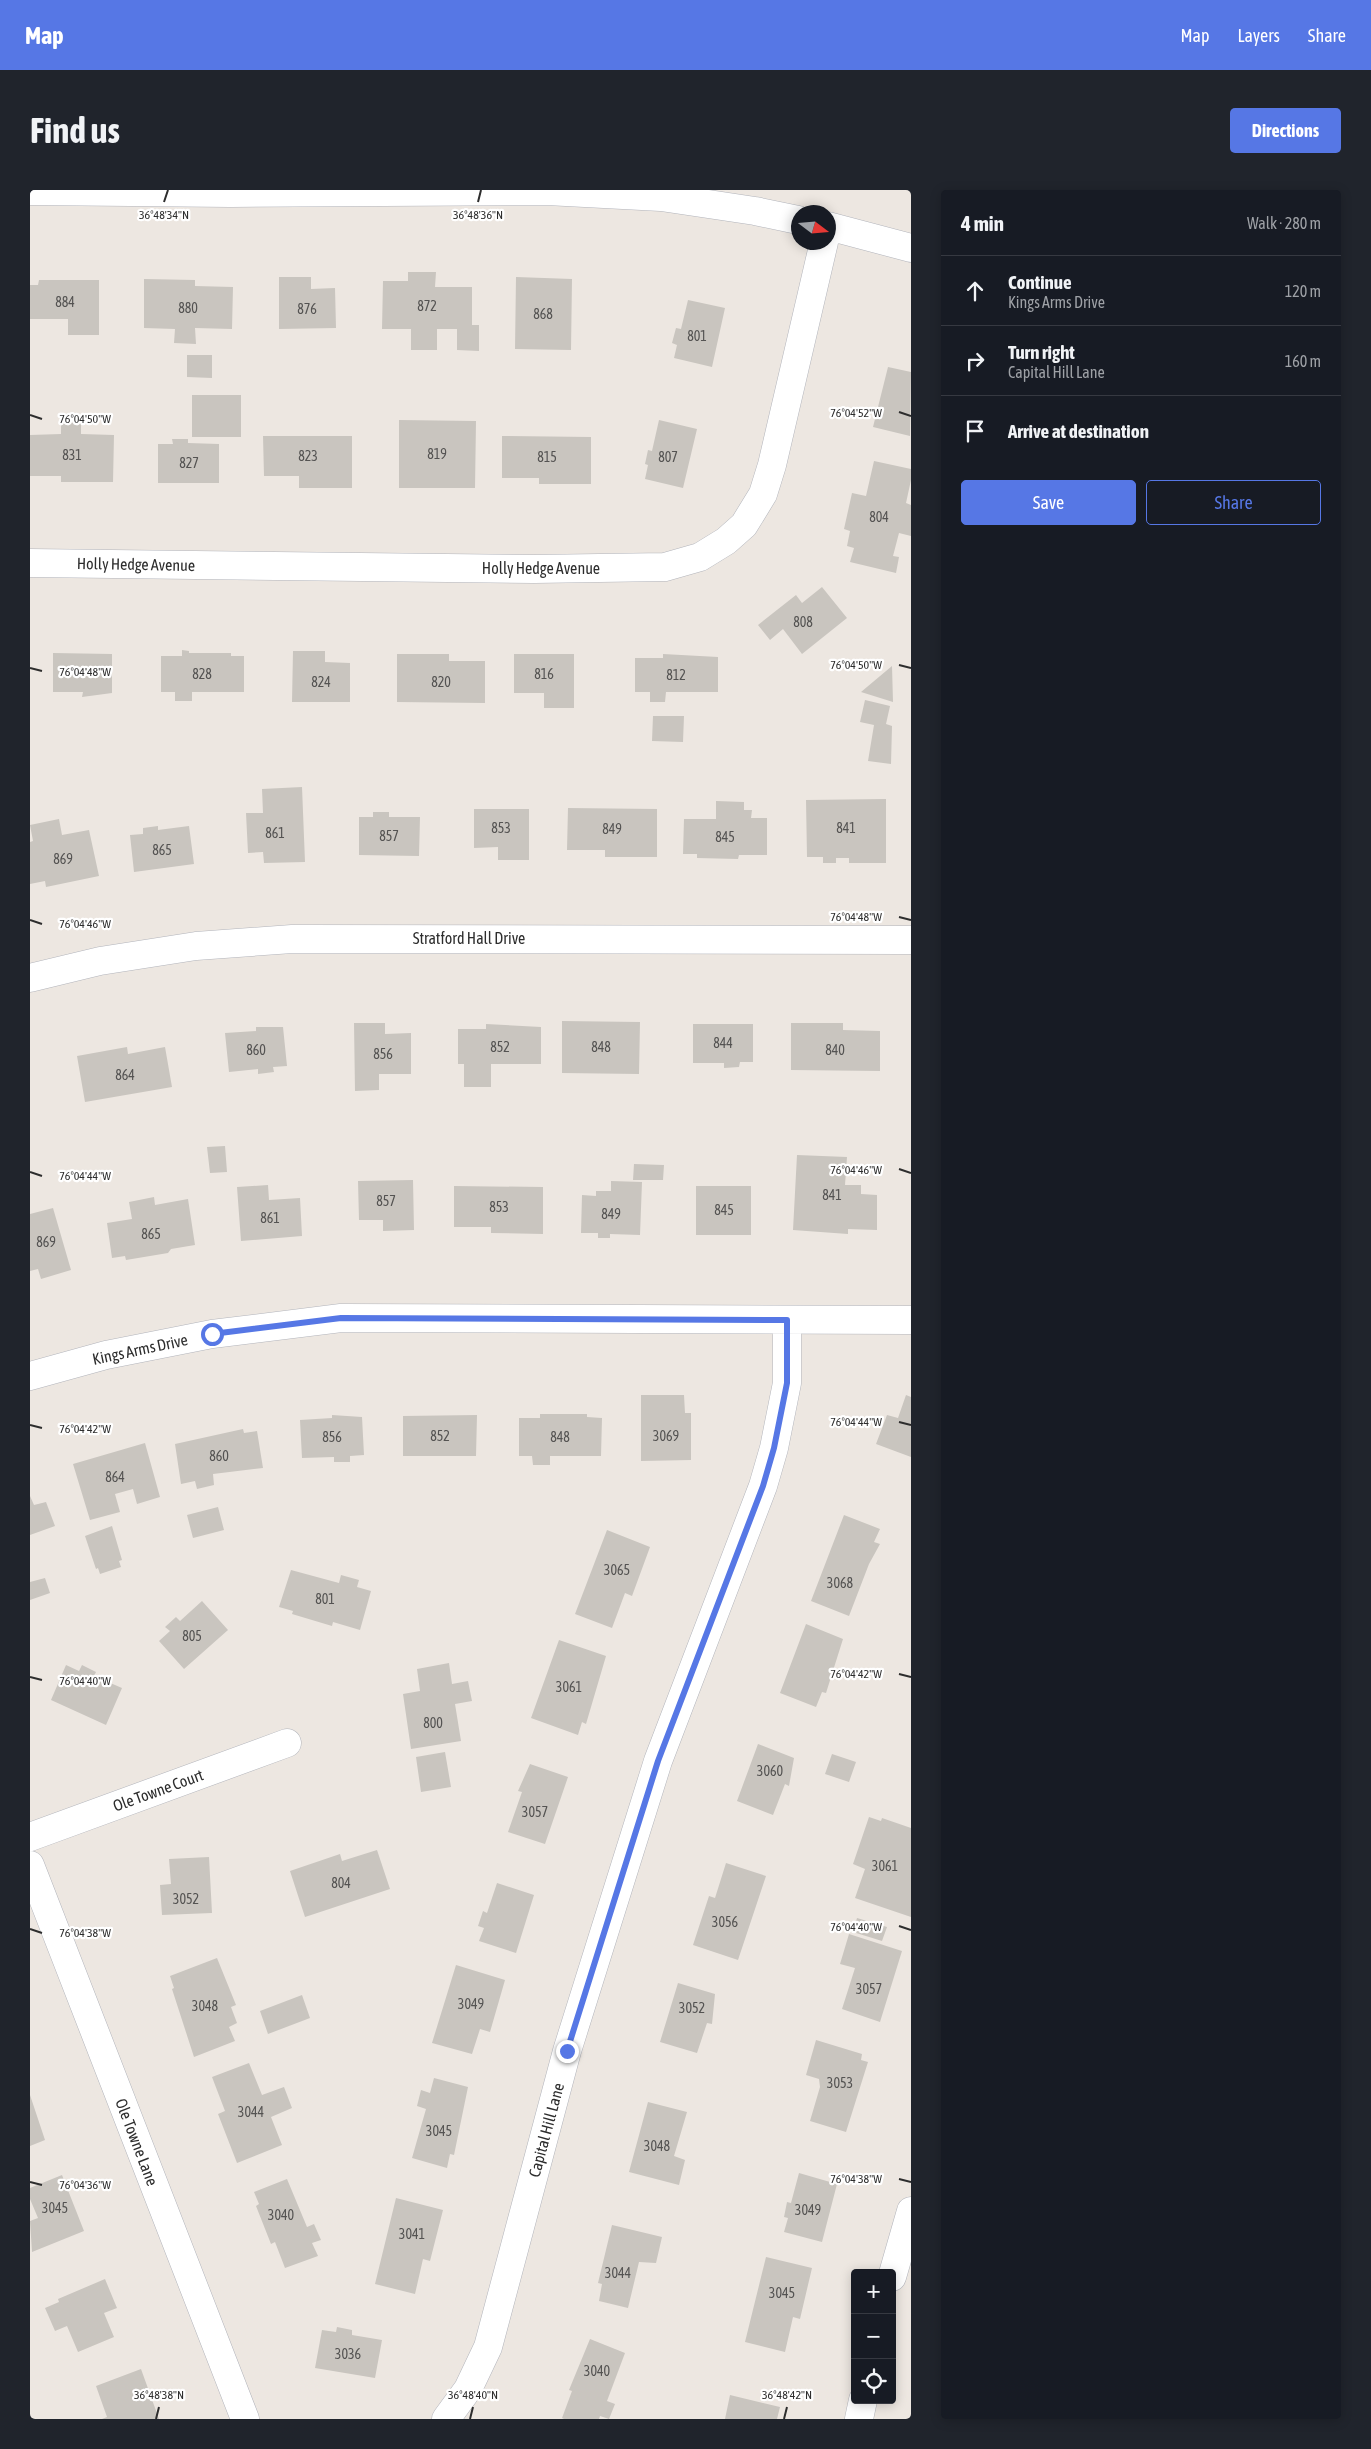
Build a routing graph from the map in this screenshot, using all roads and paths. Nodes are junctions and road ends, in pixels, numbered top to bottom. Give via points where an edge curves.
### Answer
1 (30, 192) edge
2 (791, 219) edge
3 (836, 228) edge
4 (911, 248) edge
5 (822, 250) edge
6 (30, 563) edge
7 (911, 940) edge
8 (30, 978) edge
9 (787, 1320) junction
10 (911, 1320) edge
11 (30, 1376) edge
12 (287, 1743) dead end
13 (30, 1837) edge
14 (30, 1866) edge
15 (911, 2211) edge
16 (894, 2269) edge
17 (862, 2404) edge
18 (245, 2419) edge
19 (446, 2419) edge
20 (859, 2419) edge

1 - 2 street via 547,191 661,197
3 - 4 street
5 - 6 street, Holly Hedge Avenue via 763,494 744,525 700,557 666,567
7 - 8 street, Stratford Hall Drive via 292,938 196,946 100,961
9 - 10 street, Kings Arms Drive
9 - 11 street, Kings Arms Drive via 341,1318 212,1334 106,1355
9 - 19 street, Capital Hill Lane via 787,1383 763,1486 658,1761 567,2051 488,2347 468,2389
12 - 13 street, Ole Towne Court
14 - 18 street, Ole Towne Lane
15 - 16 street
17 - 20 street

